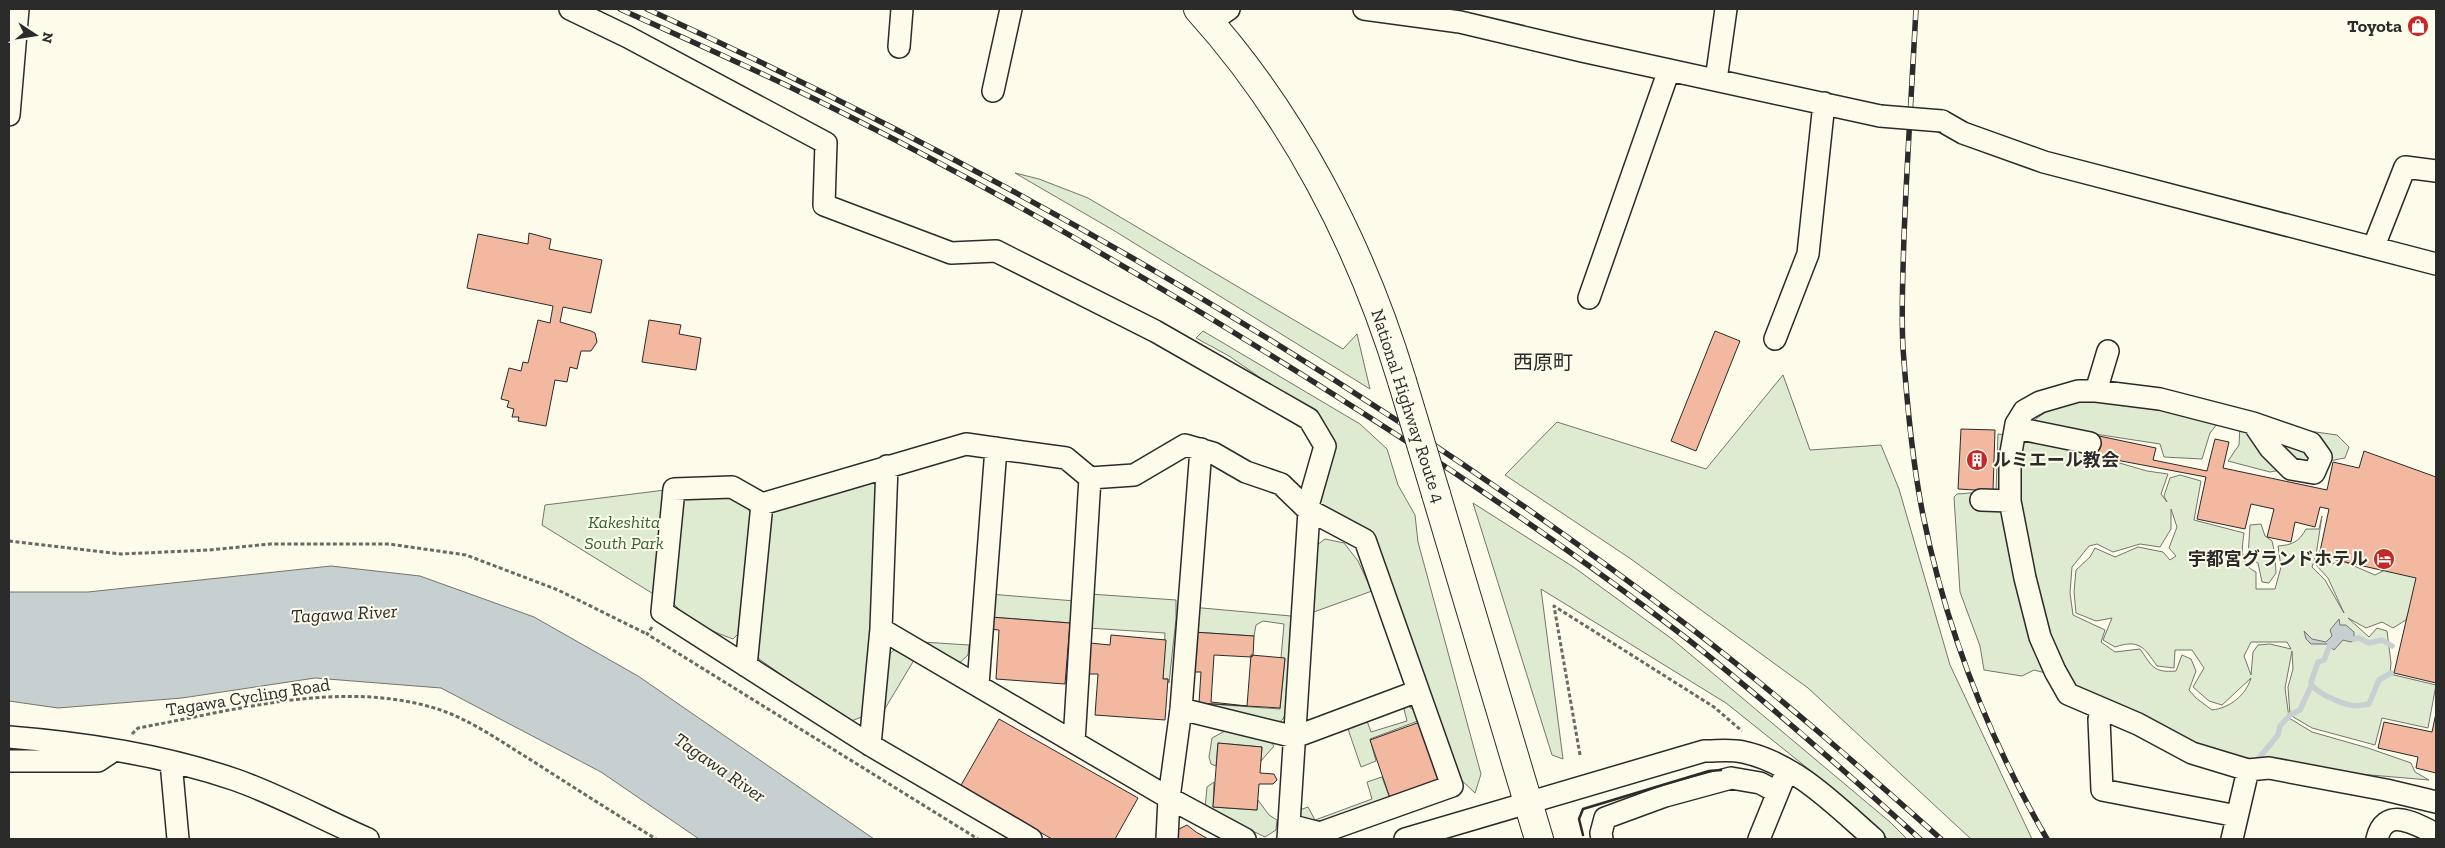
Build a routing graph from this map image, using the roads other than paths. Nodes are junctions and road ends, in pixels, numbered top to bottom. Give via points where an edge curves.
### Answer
1 (18, 9) edge
2 (570, 9) edge
3 (902, 9) edge
4 (1011, 9) edge
5 (1364, 9) edge
6 (1726, 9) edge
7 (1212, 13) edge
8 (899, 47) dead end
9 (1668, 70) junction
10 (1716, 80) junction
11 (992, 91) dead end
12 (1824, 103) junction
13 (9, 116) edge
14 (2436, 171) edge
15 (2374, 246) junction
16 (2436, 264) edge
17 (1589, 298) dead end
18 (1775, 339) dead end
19 (2108, 351) dead end
20 (2096, 391) junction
21 (2253, 423) dead end
22 (2016, 428) junction
23 (2090, 443) dead end
24 (996, 448) junction
25 (1201, 449) junction
26 (887, 466) junction
27 (1090, 478) junction
28 (1981, 500) dead end
29 (2010, 501) junction
30 (762, 504) junction
31 (1307, 509) junction
32 (881, 628) junction
33 (746, 666) junction
34 (978, 685) junction
35 (1418, 691) junction
36 (1181, 709) junction
37 (2099, 718) dead end
38 (9, 737) edge
39 (1295, 737) junction
40 (1074, 742) junction
41 (870, 745) junction
42 (114, 750) junction
43 (9, 761) edge
44 (171, 762) junction
45 (2248, 770) junction
46 (1787, 771) junction
47 (1778, 792) junction
48 (1169, 798) junction
49 (2436, 802) edge
50 (1529, 804) junction
51 (2237, 816) junction
52 (1289, 832) edge
53 (2436, 834) edge
54 (1602, 836) edge
55 (178, 839) edge
56 (368, 839) edge
57 (1031, 839) edge
58 (1167, 839) edge
59 (1245, 839) edge
60 (1405, 839) edge
61 (1539, 839) edge
62 (1759, 839) edge
63 (1874, 839) edge
64 (2232, 839) edge
65 (2377, 839) edge

1 - 13 street
2 - 31 street via 628,36 826,143 824,205 951,253 996,251 1155,331 1309,419 1325,446
3 - 8 street
4 - 11 street
5 - 9 street via 1460,22
6 - 10 street
7 - 50 highway, National Highway Route 4, bridge via 1304,154 1373,298 1402,381
9 - 10 street
9 - 17 street
10 - 12 street
12 - 15 street, bridge via 1880,116 1942,121 1963,134 2044,162
12 - 18 street via 1808,254
14 - 15 street via 2405,167
15 - 16 street
19 - 20 street
20 - 21 street via 2160,399
20 - 22 street via 2078,391 2040,402 2024,411
22 - 23 street
22 - 29 street via 2010,458
24 - 26 street via 966,444
24 - 27 street via 1066,458
24 - 34 street
25 - 27 street via 1185,444 1134,475
25 - 31 street via 1246,472 1282,484
25 - 36 street
26 - 30 street
26 - 32 street
27 - 40 street
28 - 29 street
29 - 45 street via 2024,578 2040,638 2068,694 2138,724 2192,753
30 - 33 street
30 - 33 street via 732,487 674,489 662,612
31 - 35 street via 1365,540
31 - 39 street
32 - 34 street
32 - 41 street
33 - 41 street
34 - 40 street
35 - 39 street
35 - 52 street via 1452,786 1320,833
36 - 39 street
36 - 48 street
37 - 51 street via 2102,790
38 - 42 street
39 - 52 street
40 - 48 street
41 - 57 street
42 - 43 street via 98,761
42 - 44 street
44 - 55 street
44 - 56 street via 237,781
45 - 49 street via 2269,768
45 - 51 street
46 - 47 street
46 - 50 street via 1767,759 1742,751 1704,751
46 - 63 street via 1820,792
47 - 54 street via 1760,783 1732,778 1665,796 1605,818
47 - 62 street
48 - 58 street
48 - 59 street
50 - 60 street
50 - 61 highway, National Highway Route 4
51 - 64 street
53 - 65 street via 2407,820 2394,820 2385,824

